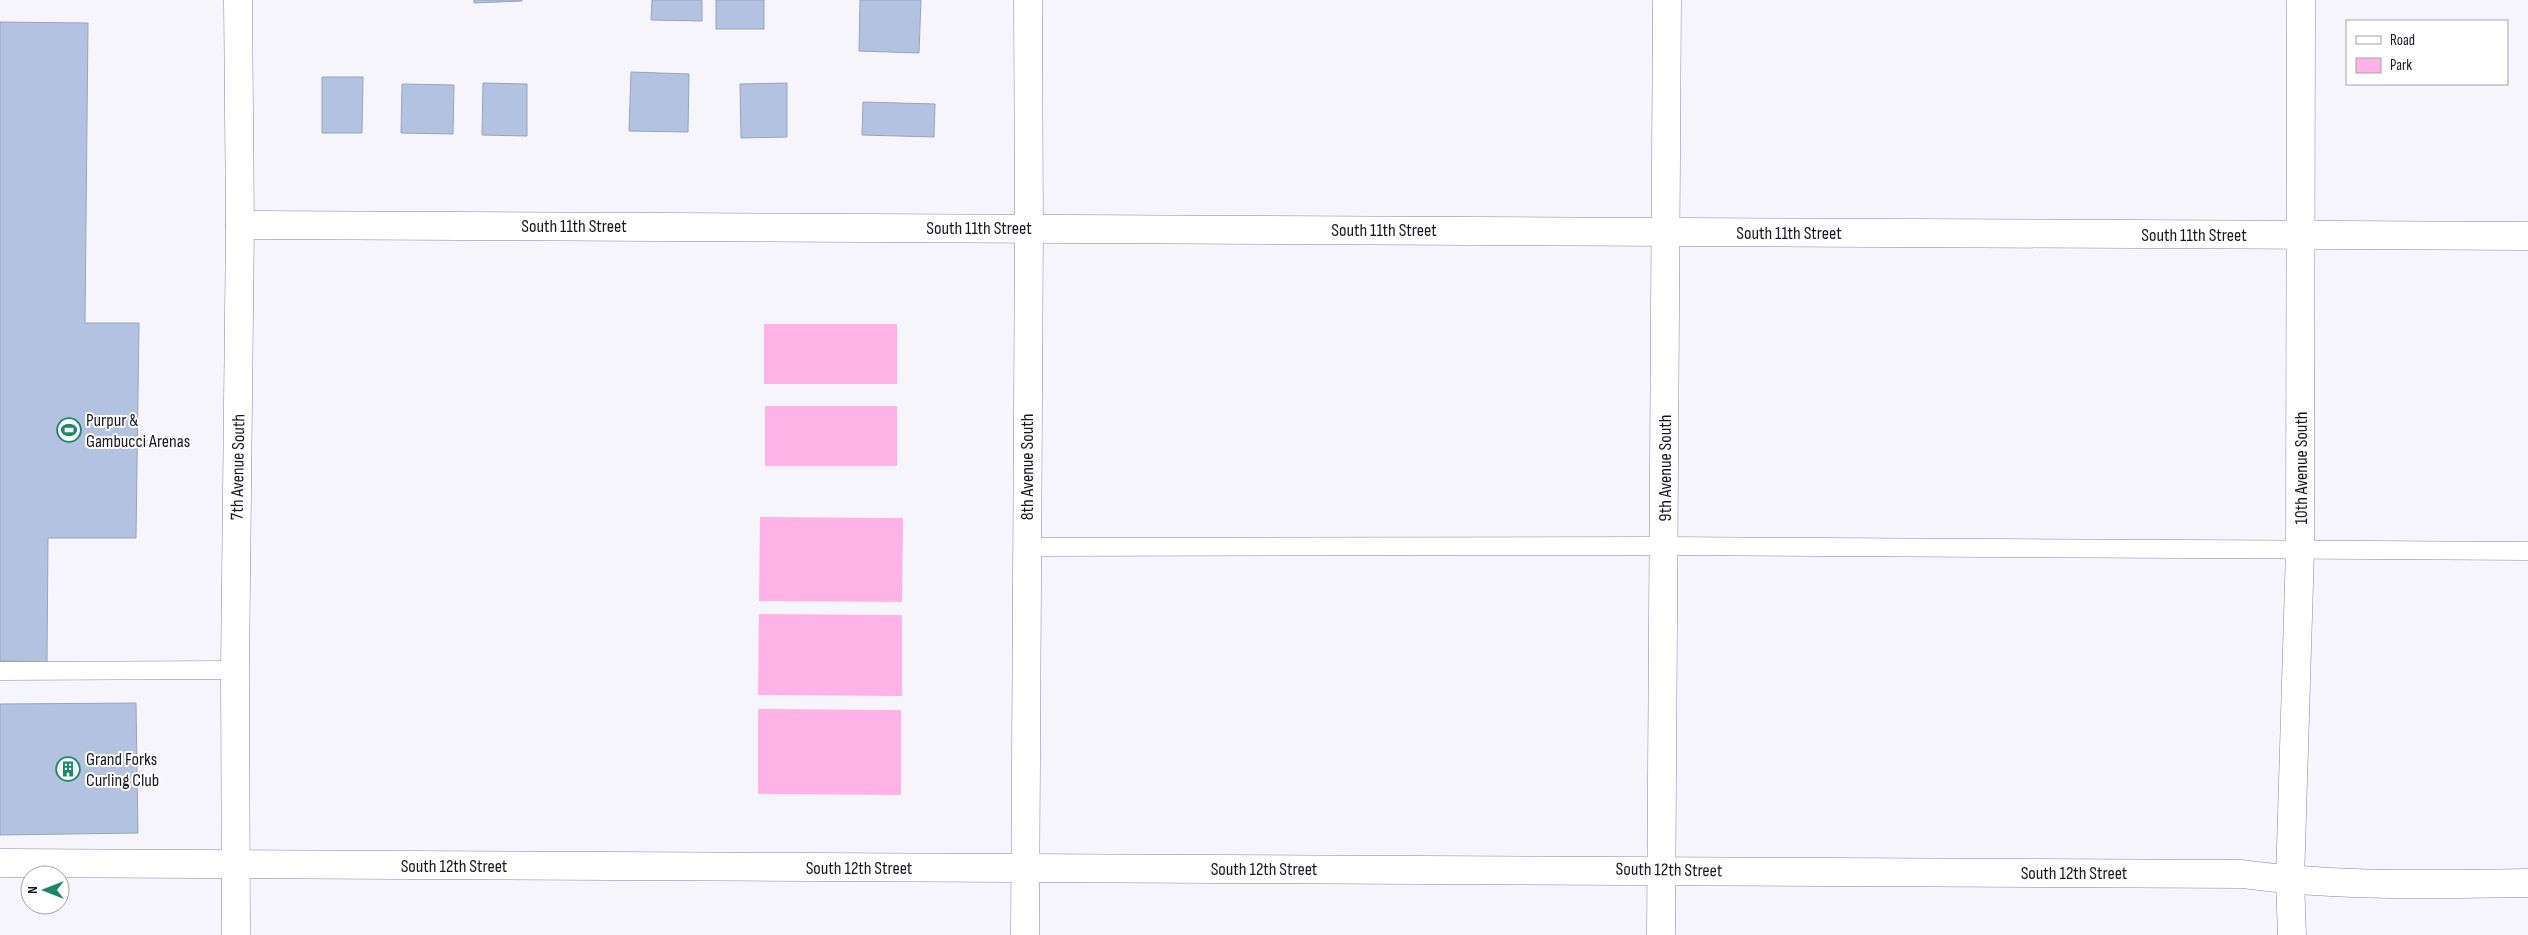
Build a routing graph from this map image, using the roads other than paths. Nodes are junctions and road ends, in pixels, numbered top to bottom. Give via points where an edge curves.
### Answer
1 (238, 0) edge
2 (1028, 0) edge
3 (1667, 0) edge
4 (2301, 0) edge
5 (240, 225) junction
6 (1029, 228) junction
7 (1667, 232) junction
8 (2302, 236) junction
9 (2528, 236) edge
10 (1664, 546) junction
11 (1027, 547) junction
12 (2300, 550) junction
13 (2528, 551) edge
14 (235, 670) junction
15 (0, 671) edge
16 (0, 863) edge
17 (236, 864) junction
18 (1025, 869) junction
19 (1662, 869) junction
20 (2290, 880) junction
21 (2528, 883) edge
22 (236, 935) edge
23 (1025, 935) edge
24 (1661, 935) edge
25 (2292, 935) edge

1 - 5 street, 7th Avenue South
2 - 6 street, 8th Avenue South
3 - 7 street, 9th Avenue South
4 - 8 street, 10th Avenue South
5 - 6 street, South 11th Street
5 - 14 street, 7th Avenue South
6 - 7 street, South 11th Street
6 - 11 street, 8th Avenue South
7 - 8 street, South 11th Street
7 - 10 street, 9th Avenue South
8 - 9 street, South 11th Street
8 - 12 street, 10th Avenue South
10 - 11 lane
10 - 12 lane
10 - 19 street, 9th Avenue South
11 - 18 street, 8th Avenue South
12 - 13 lane
12 - 20 street, 10th Avenue South
14 - 15 lane
14 - 17 street, 7th Avenue South
16 - 17 street, South 12th Street
17 - 18 street, South 12th Street
17 - 22 street, 7th Avenue South
18 - 19 street, South 12th Street
18 - 23 street, 8th Avenue South
19 - 20 street, South 12th Street via 2242,874
19 - 24 street, 9th Avenue South
20 - 21 street, South 12th Street via 2355,884
20 - 25 street, 10th Avenue South

